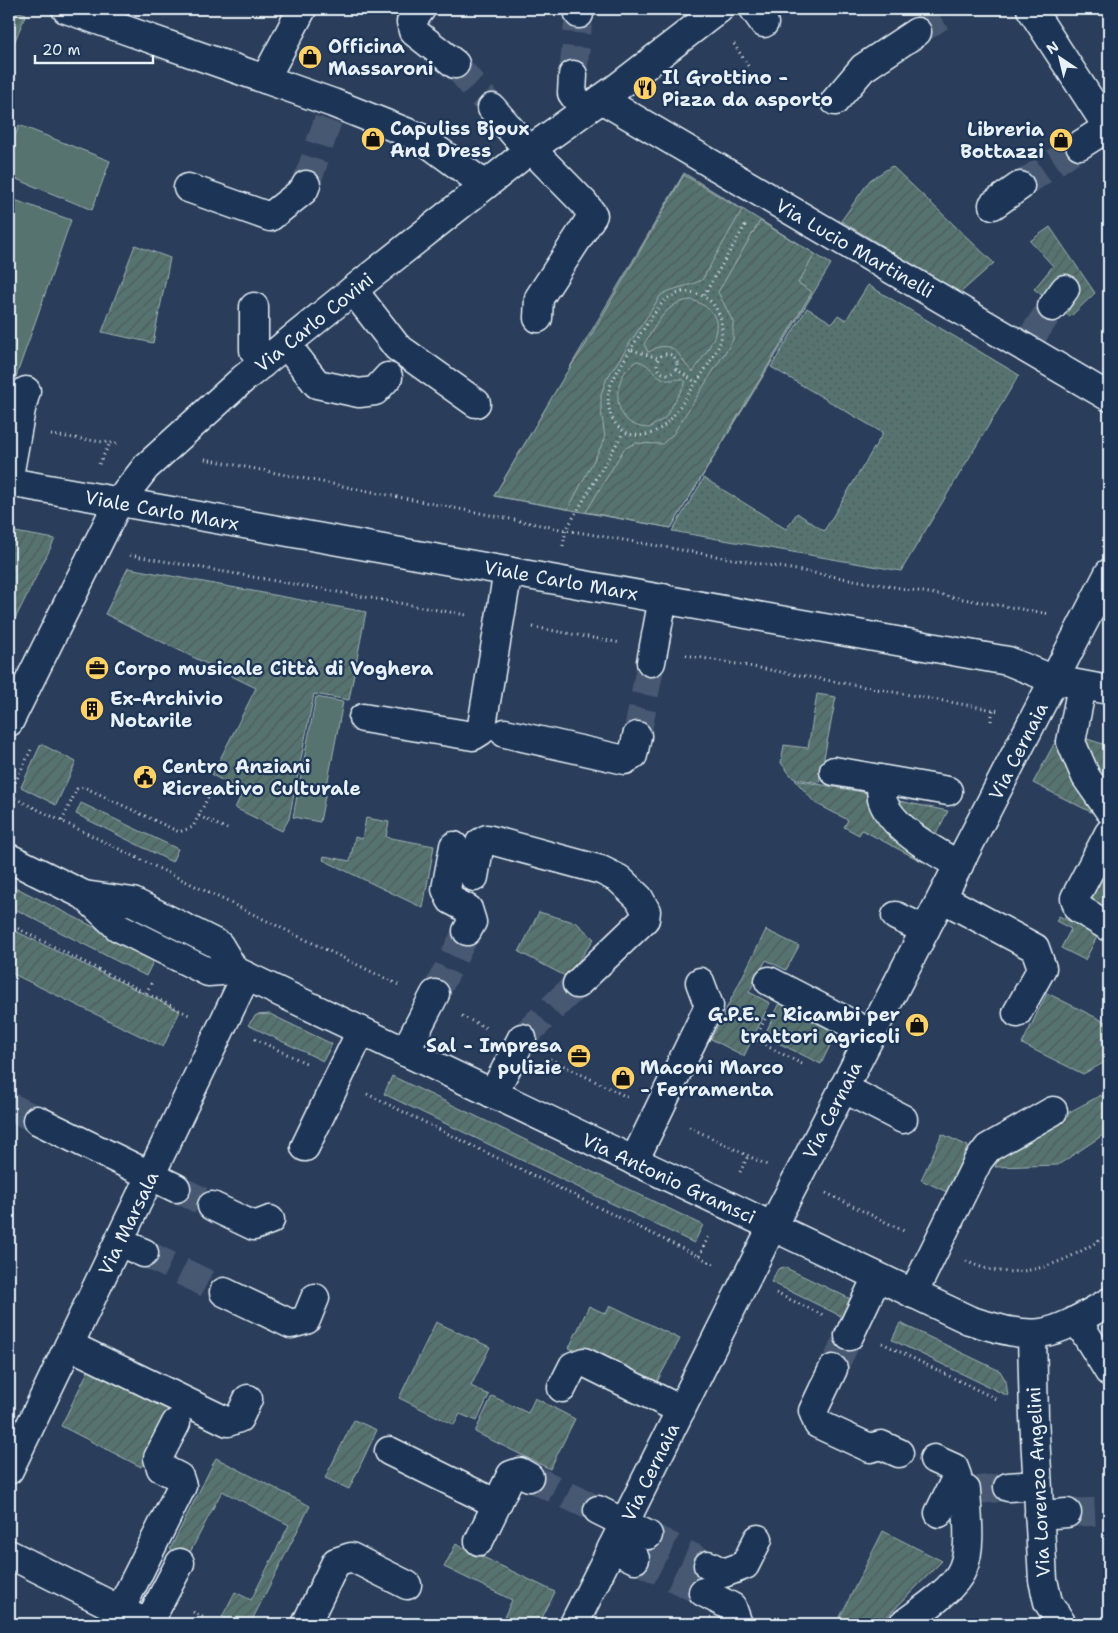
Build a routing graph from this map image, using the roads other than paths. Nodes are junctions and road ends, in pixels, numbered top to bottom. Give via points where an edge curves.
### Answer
1 (66, 9) edge
2 (302, 9) edge
3 (421, 9) edge
4 (719, 9) edge
5 (1031, 9) edge
6 (917, 32) tunnel mouth
7 (455, 64) tunnel mouth
8 (573, 75) tunnel mouth
9 (265, 79) junction
10 (835, 101) dead end
11 (592, 105) junction
12 (492, 108) tunnel mouth
13 (1109, 128) edge
14 (1080, 145) tunnel mouth
15 (530, 150) junction
16 (306, 185) tunnel mouth
17 (485, 185) junction
18 (1020, 186) tunnel mouth
19 (188, 188) dead end
20 (993, 204) dead end
21 (353, 290) junction
22 (254, 307) dead end
23 (538, 318) dead end
24 (286, 344) junction
25 (262, 364) junction
26 (388, 377) dead end
27 (26, 391) dead end
28 (1109, 397) edge
29 (476, 403) dead end
30 (9, 476) edge
31 (9, 482) edge
32 (118, 503) junction
33 (508, 570) junction
34 (1109, 573) edge
35 (663, 598) junction
36 (651, 662) tunnel mouth
37 (1055, 680) junction
38 (1082, 686) junction
39 (1109, 690) edge
40 (362, 718) dead end
41 (9, 722) edge
42 (505, 733) dead end
43 (637, 736) tunnel mouth
44 (834, 771) dead end
45 (880, 779) junction
46 (948, 792) dead end
47 (1109, 810) edge
48 (1109, 833) edge
49 (454, 846) dead end
50 (9, 858) edge
51 (959, 865) junction
52 (474, 876) dead end
53 (942, 898) junction
54 (896, 916) dead end
55 (1109, 927) edge
56 (925, 930) junction
57 (467, 931) tunnel mouth
58 (240, 973) junction
59 (700, 982) dead end
60 (577, 984) tunnel mouth
61 (775, 984) road end
62 (435, 994) tunnel mouth
63 (1017, 1013) dead end
64 (361, 1031) junction
65 (871, 1034) junction
66 (522, 1038) tunnel mouth
67 (405, 1052) junction
68 (844, 1088) junction
69 (493, 1094) junction
70 (1053, 1112) dead end
71 (903, 1119) dead end
72 (37, 1120) tunnel mouth
73 (305, 1147) dead end
74 (634, 1162) junction
75 (151, 1176) junction
76 (176, 1188) tunnel mouth
77 (212, 1206) tunnel mouth
78 (270, 1220) dead end
79 (772, 1227) junction
80 (119, 1242) junction
81 (144, 1253) tunnel mouth
82 (877, 1278) junction
83 (224, 1292) tunnel mouth
84 (913, 1294) junction
85 (315, 1298) dead end
86 (1109, 1302) edge
87 (1077, 1320) junction
88 (851, 1332) tunnel mouth
89 (1032, 1336) junction
90 (69, 1345) junction
91 (833, 1369) tunnel mouth
92 (1109, 1372) edge
93 (562, 1388) dead end
94 (248, 1399) dead end
95 (681, 1410) junction
96 (176, 1423) dead end
97 (388, 1450) dead end
98 (899, 1453) dead end
99 (934, 1459) dead end
100 (9, 1470) edge
101 (529, 1477) tunnel mouth
102 (1038, 1485) junction
103 (1008, 1487) tunnel mouth
104 (966, 1488) junction
105 (497, 1504) junction
106 (598, 1510) tunnel mouth
107 (939, 1513) dead end
108 (1067, 1513) tunnel mouth
109 (1039, 1515) junction
110 (636, 1529) junction
111 (758, 1539) dead end
112 (479, 1541) dead end
113 (9, 1554) edge
114 (180, 1562) dead end
115 (708, 1565) tunnel mouth
116 (407, 1584) dead end
117 (703, 1592) tunnel mouth
118 (120, 1610) junction
119 (148, 1624) edge
120 (306, 1624) edge
121 (574, 1624) edge
122 (738, 1624) edge
123 (903, 1624) edge
124 (1062, 1624) edge

1 - 9 street
2 - 9 street
3 - 7 street via 411,22 413,32
4 - 11 street, Via Carlo Covini
5 - 13 street
6 - 10 street via 864,68
8 - 11 street via 572,92
9 - 17 street via 330,112 421,138
11 - 15 street, Via Carlo Covini
11 - 28 street, Via Lucio Martinelli via 1028,343
12 - 15 street
13 - 14 street
15 - 17 street, Via Carlo Covini
15 - 23 street via 593,215 539,298
16 - 19 street via 270,217
17 - 21 street, Via Carlo Covini
18 - 20 street
21 - 24 street, Via Carlo Covini
21 - 29 street via 397,347
22 - 25 street via 254,350
24 - 25 street, Via Carlo Covini
24 - 26 street via 317,384 359,393 375,391
25 - 32 street, Via Carlo Covini via 146,467
27 - 30 street
31 - 32 street, Viale Carlo Marx
32 - 33 street, Viale Carlo Marx
32 - 41 street, Via Carlo Covini
33 - 35 street, Viale Carlo Marx
33 - 40 street via 481,731 473,736
34 - 37 street, Via Cernaia
35 - 36 street
35 - 37 street, Viale Carlo Marx via 1008,661
37 - 38 street, Viale Carlo Marx
37 - 51 street, Via Cernaia
38 - 39 street, Viale Carlo Marx
38 - 47 street via 1071,742 1086,777
42 - 43 street via 625,760 633,755
44 - 45 street
45 - 46 street
45 - 51 street via 884,803 896,820 931,849
48 - 55 street via 1075,898 1078,908
49 - 57 street via 446,889 450,900 468,909 472,922
50 - 58 street, Via Antonio Gramsci via 84,895 118,927 208,972
51 - 53 street, Via Cernaia
52 - 60 street via 480,843 487,839 601,870 619,879 639,898 646,912 645,919
53 - 56 street, Via Cernaia
53 - 63 street via 1035,948 1042,968
54 - 56 street
56 - 65 street, Via Cernaia
58 - 64 street, Via Antonio Gramsci
58 - 75 street, Via Marsala via 225,1023
59 - 74 street via 709,1006
61 - 65 street
62 - 67 street
64 - 67 street, Via Antonio Gramsci
64 - 73 street
65 - 68 street, Via Cernaia
66 - 69 street
67 - 69 street, Via Antonio Gramsci
68 - 71 street
68 - 79 street, Via Cernaia
69 - 74 street, Via Antonio Gramsci
70 - 84 street via 988,1148 978,1161
72 - 75 street
74 - 79 street, Via Antonio Gramsci
75 - 76 street
75 - 80 street, Via Marsala
77 - 78 street via 254,1226
79 - 82 street, Via Antonio Gramsci
79 - 95 street, Via Cernaia
80 - 81 street
80 - 90 street, Via Marsala
82 - 84 street, Via Antonio Gramsci
82 - 88 street
83 - 85 street via 292,1324 306,1320
84 - 89 street, Via Antonio Gramsci via 969,1320 1006,1332
86 - 87 street, Via Antonio Gramsci
87 - 89 street, Via Antonio Gramsci via 1061,1329
87 - 92 street
89 - 102 street, Via Lorenzo Angelini
90 - 94 street via 228,1422 239,1418
90 - 100 street, Via Marsala
91 - 98 street via 813,1412 818,1424 870,1448 880,1445
93 - 95 street via 574,1366 584,1362
95 - 110 street, Via Cernaia
96 - 118 street via 158,1458 161,1468 179,1477 182,1486
97 - 105 street
99 - 104 street via 954,1468
101 - 105 street via 520,1472 511,1476
102 - 103 street
102 - 109 street, Via Lorenzo Angelini
104 - 107 street
104 - 123 street via 969,1531 963,1569 940,1596
105 - 112 street
106 - 110 street
108 - 109 street
109 - 124 street, Via Lorenzo Angelini via 1042,1580 1048,1602
110 - 121 street, Via Cernaia via 624,1554
111 - 115 street via 745,1565 724,1573
113 - 118 street
114 - 119 street
116 - 120 street via 351,1557 336,1562
117 - 122 street via 732,1607
118 - 119 street

